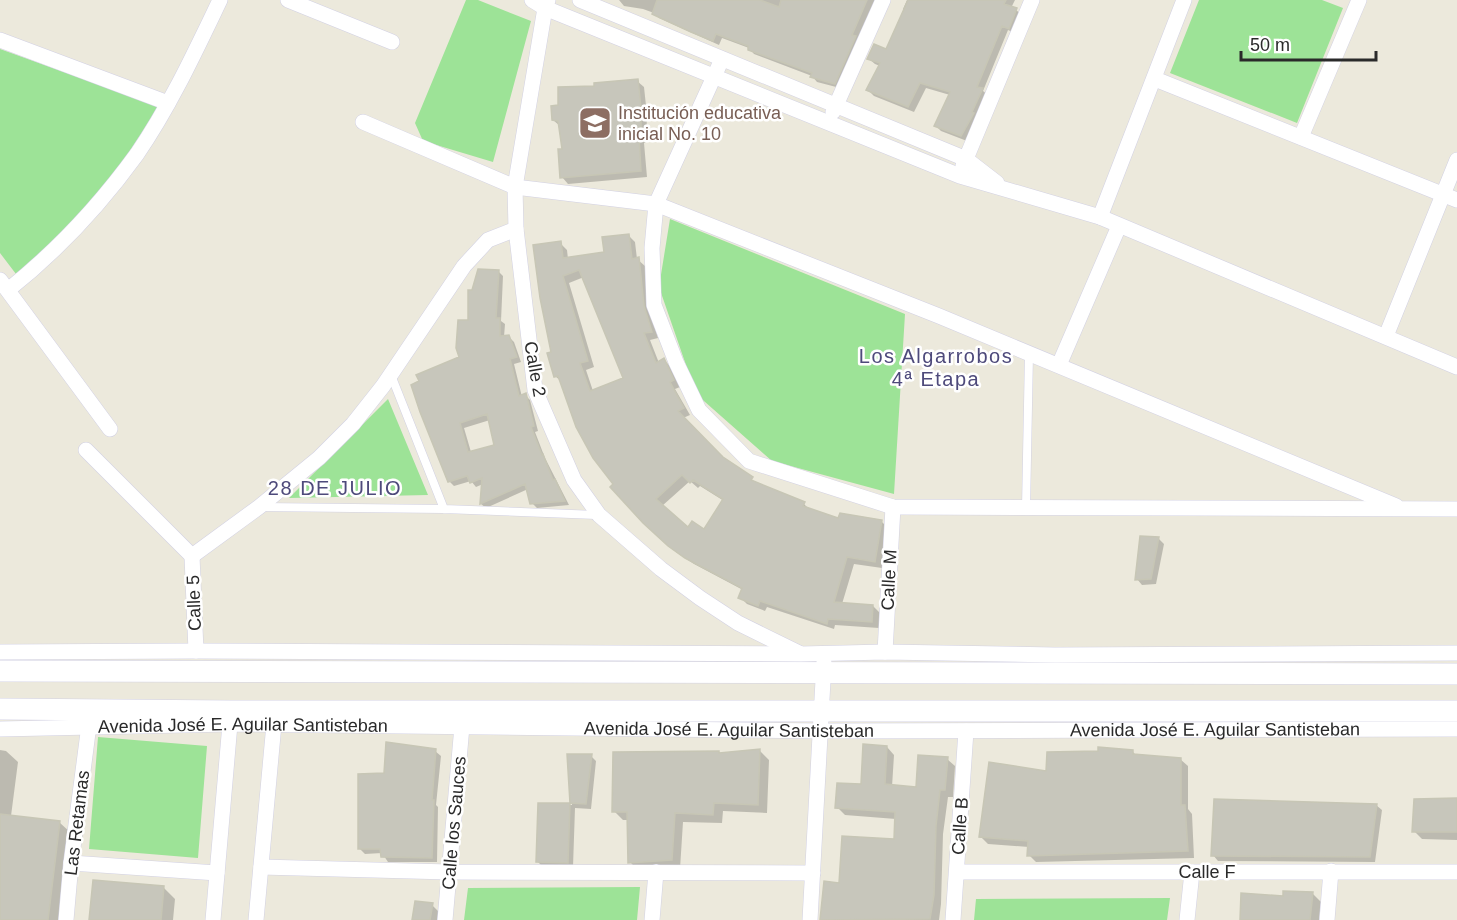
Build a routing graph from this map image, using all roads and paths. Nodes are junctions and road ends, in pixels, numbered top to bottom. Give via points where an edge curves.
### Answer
1 (220, 0) edge
2 (288, 0) edge
3 (580, 0) edge
4 (883, 0) edge
5 (1032, 0) edge
6 (1184, 0) edge
7 (1359, 0) edge
8 (542, 3) edge
9 (0, 40) edge
10 (392, 42) dead end
11 (722, 59) junction
12 (714, 76) junction
13 (1155, 79) junction
14 (168, 103) junction
15 (836, 105) junction
16 (363, 122) dead end
17 (828, 123) junction
18 (1301, 137) junction
19 (966, 159) junction
20 (1457, 160) edge
21 (960, 176) junction
22 (515, 187) junction
23 (1005, 189) junction
24 (1450, 197) edge
25 (656, 204) junction
26 (1100, 218) junction
27 (1119, 226) junction
28 (516, 229) junction
29 (4, 285) edge
30 (1386, 336) junction
31 (1029, 352) junction
32 (1059, 365) junction
33 (1457, 367) edge
34 (391, 374) junction
35 (110, 429) dead end
36 (86, 450) dead end
37 (259, 507) junction
38 (893, 507) junction
39 (1026, 508) junction
40 (444, 509) junction
41 (1405, 509) junction
42 (1457, 509) edge
43 (599, 515) junction
44 (192, 556) junction
45 (196, 651) junction
46 (0, 652) edge
47 (885, 652) junction
48 (1457, 653) edge
49 (801, 654) junction
50 (824, 663) junction
51 (0, 671) edge
52 (1457, 674) edge
53 (0, 709) edge
54 (823, 710) junction
55 (1457, 711) edge
56 (230, 724) junction
57 (274, 724) junction
58 (89, 726) junction
59 (462, 726) junction
60 (0, 729) edge
61 (1457, 729) edge
62 (822, 731) junction
63 (966, 731) junction
64 (71, 863) junction
65 (261, 867) junction
66 (1331, 871) junction
67 (449, 872) junction
68 (656, 872) junction
69 (957, 872) junction
70 (1192, 872) junction
71 (1457, 872) edge
72 (217, 873) junction
73 (813, 873) junction
74 (66, 920) edge
75 (213, 920) edge
76 (256, 920) edge
77 (445, 920) edge
78 (652, 920) edge
79 (810, 920) edge
80 (953, 920) edge
81 (1187, 920) edge
82 (1327, 920) edge

1 - 14 street
2 - 10 street
3 - 11 street
4 - 15 street
5 - 19 street
6 - 13 street
7 - 18 street
8 - 12 street
8 - 22 street, Calle 2
9 - 14 street
11 - 12 street
11 - 15 street
12 - 17 street
12 - 25 street
13 - 18 street
13 - 26 street
14 - 29 street via 137,153 64,242 37,267
15 - 17 street
15 - 19 street
16 - 22 street
17 - 21 street
18 - 24 street
19 - 21 street
19 - 23 street
20 - 24 street
21 - 23 street
22 - 25 street
22 - 28 street, Calle 2
23 - 26 street
24 - 30 street
25 - 31 street
25 - 38 street via 652,248 654,305 699,410 749,461
26 - 27 street
27 - 30 street
27 - 32 street
28 - 34 street via 488,240 464,266
28 - 43 street, Calle 2 via 535,390 574,480
29 - 35 street
30 - 33 street
31 - 32 street
31 - 39 lane
32 - 41 street
34 - 37 street via 344,433
34 - 40 lane
36 - 44 street
37 - 40 lane
37 - 44 street
38 - 39 street
38 - 47 street, Calle M
39 - 41 street
40 - 43 lane
41 - 42 street
43 - 49 street, Calle 2 via 700,598 738,623
44 - 45 street, Calle 5
45 - 46 street
45 - 49 street
47 - 48 street
47 - 50 street
49 - 50 street
50 - 51 main road
50 - 52 main road
50 - 54 street
53 - 54 main road, Avenida José E. Aguilar Santisteban
54 - 55 main road, Avenida José E. Aguilar Santisteban
54 - 62 street
56 - 57 street, Avenida José E. Aguilar Santisteban
56 - 58 street, Avenida José E. Aguilar Santisteban
56 - 72 street
57 - 59 street, Avenida José E. Aguilar Santisteban
57 - 65 street
58 - 60 street, Avenida José E. Aguilar Santisteban
58 - 64 street, Las Retamas
59 - 62 street, Avenida José E. Aguilar Santisteban
59 - 67 street, Calle los Sauces
61 - 63 street, Avenida José E. Aguilar Santisteban
62 - 63 street, Avenida José E. Aguilar Santisteban
62 - 73 street
63 - 69 street, Calle B
64 - 72 street
64 - 74 street, Las Retamas
65 - 67 street
65 - 76 street
66 - 70 street, Calle F
66 - 71 street, Calle F
66 - 82 street
67 - 68 street
67 - 77 street, Calle los Sauces
68 - 73 street
68 - 78 street
69 - 70 street, Calle F
69 - 80 street, Calle B
70 - 81 street
72 - 75 street
73 - 79 street

